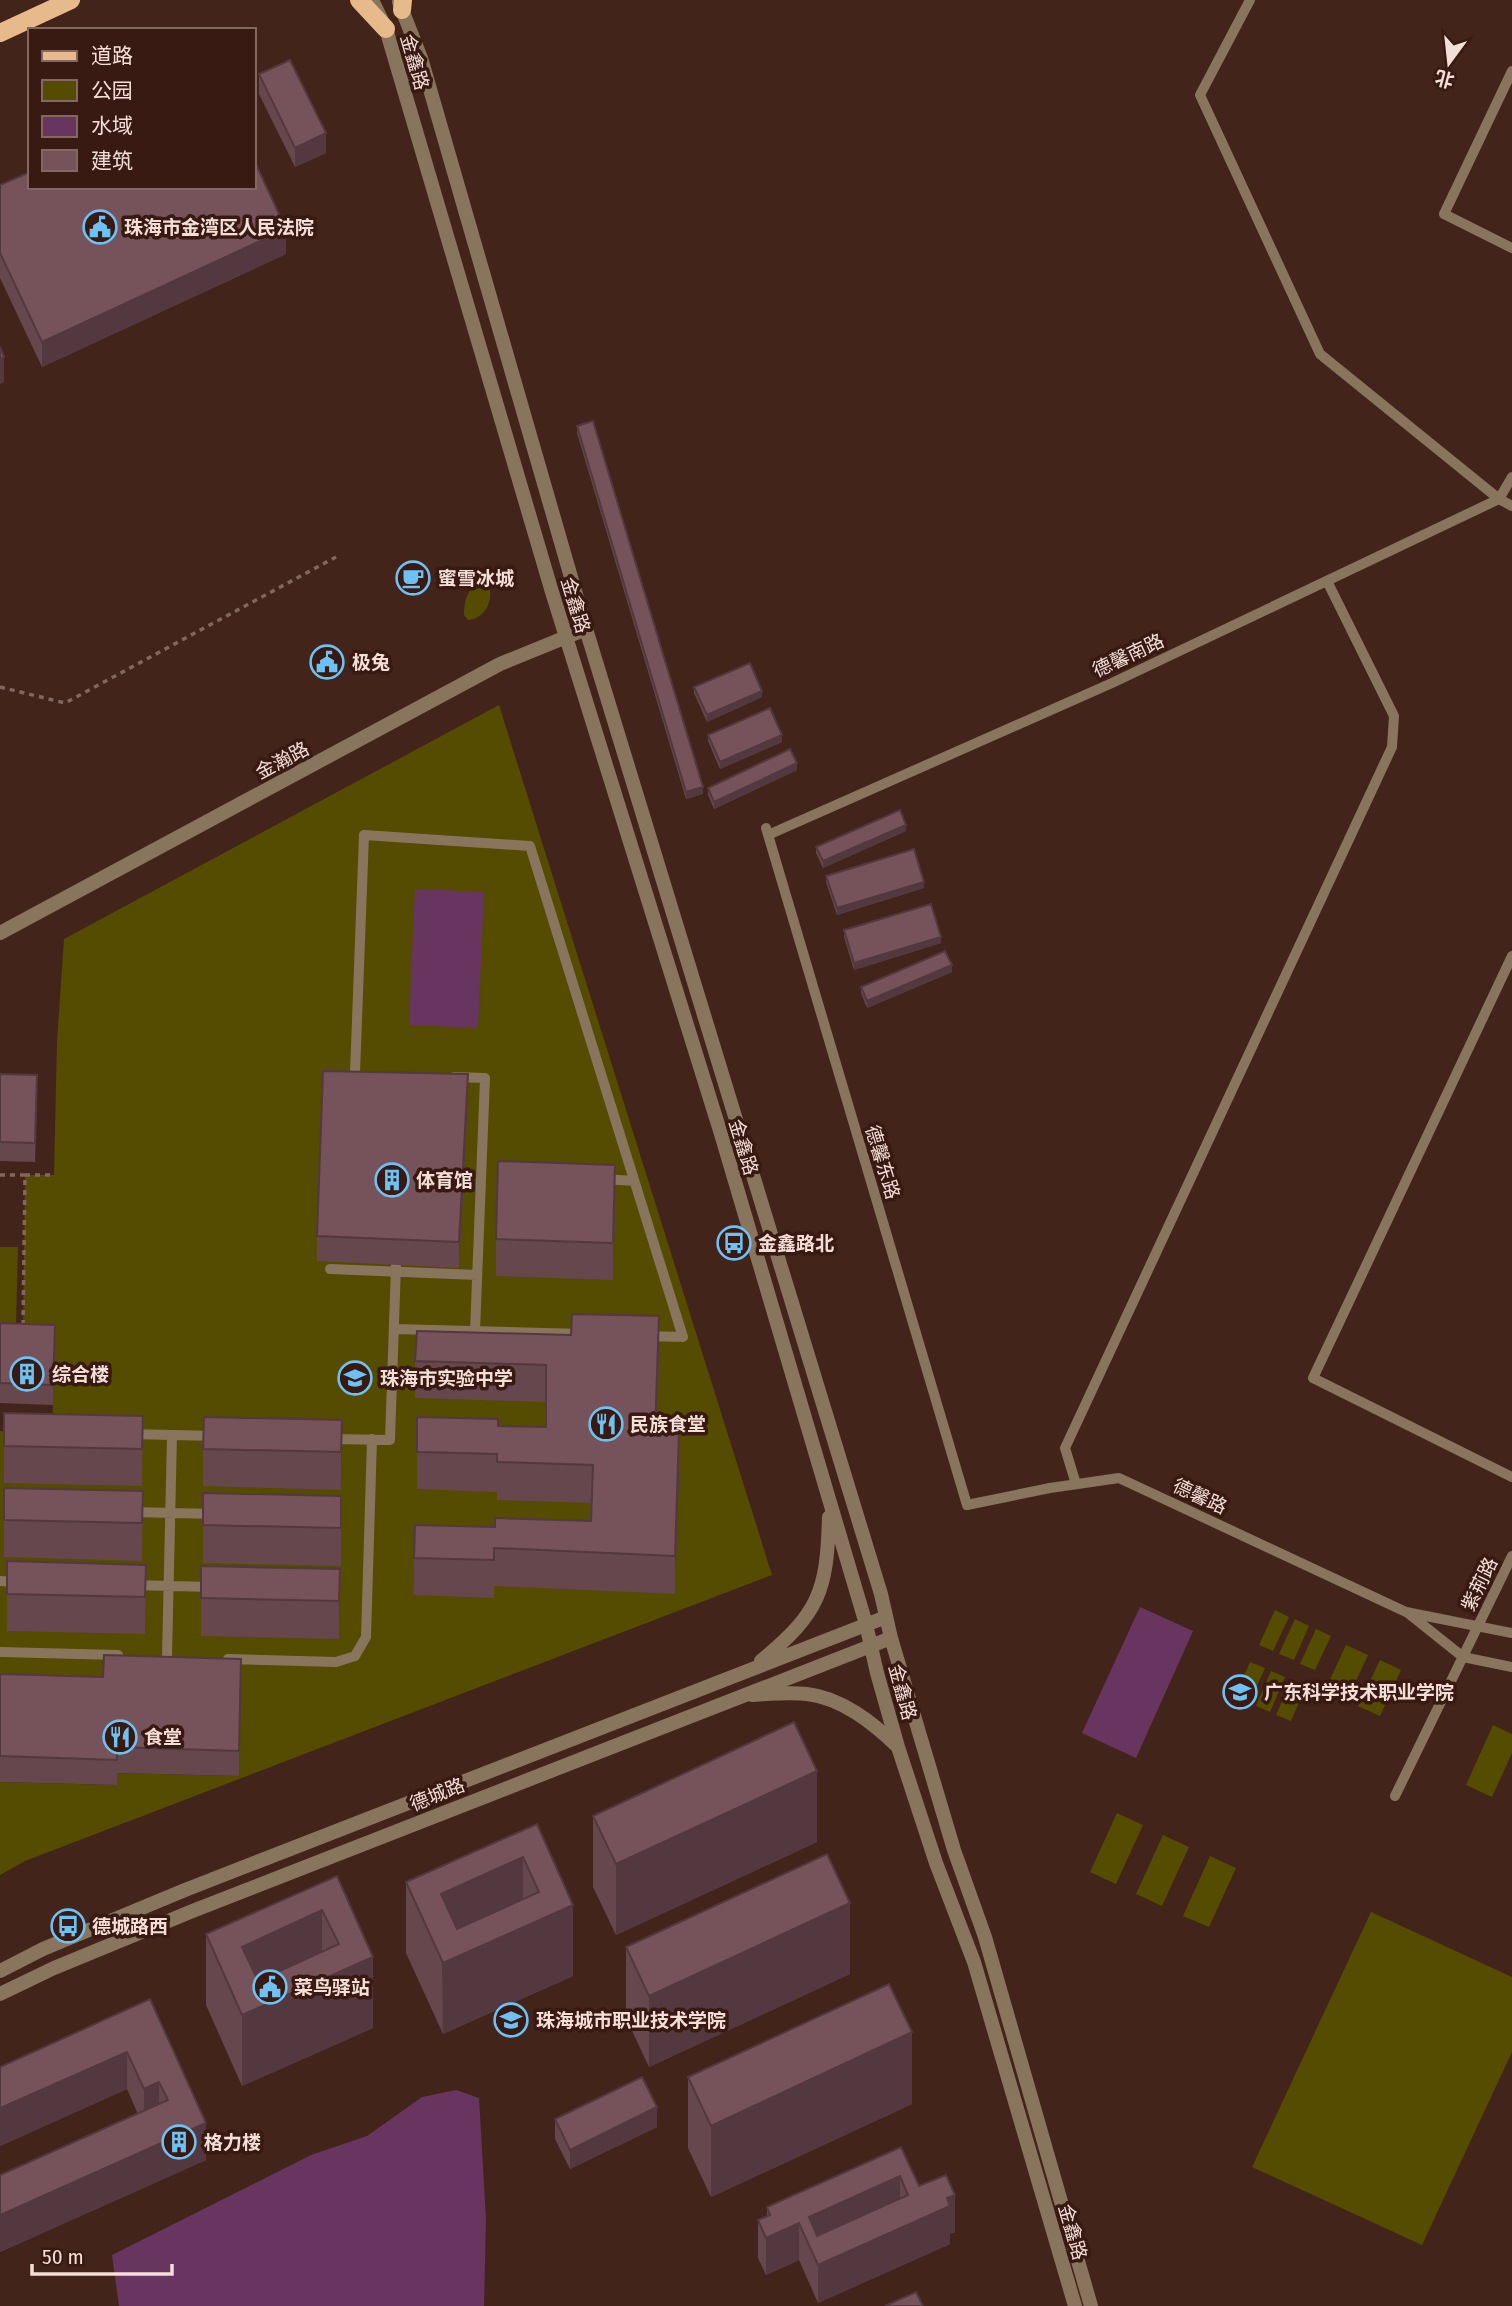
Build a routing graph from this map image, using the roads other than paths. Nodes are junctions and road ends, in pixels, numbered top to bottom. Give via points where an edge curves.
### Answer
1 (71, 0) edge
2 (359, 0) edge
3 (372, 0) edge
4 (1250, 0) edge
5 (401, 3) edge
6 (386, 29) junction
7 (0, 33) edge
8 (1512, 71) edge
9 (1512, 248) edge
10 (1512, 477) edge
11 (1499, 499) junction
12 (1512, 506) edge
13 (1327, 581) junction
14 (586, 629) junction
15 (566, 638) junction
16 (767, 831) joint
17 (0, 933) edge
18 (1512, 956) edge
19 (368, 1074) edge
20 (446, 1077) edge
21 (481, 1173) junction
22 (495, 1174) edge
23 (593, 1179) edge
24 (634, 1181) junction
25 (396, 1268) junction
26 (330, 1269) dead end
27 (477, 1275) junction
28 (394, 1329) junction
29 (475, 1331) junction
30 (600, 1334) edge
31 (627, 1335) edge
32 (119, 1434) edge
33 (172, 1435) junction
34 (225, 1436) edge
35 (318, 1438) edge
36 (372, 1440) junction
37 (1512, 1477) edge
38 (1076, 1484) junction
39 (830, 1503) junction
40 (967, 1506) joint
41 (126, 1512) edge
42 (170, 1513) junction
43 (235, 1514) edge
44 (1512, 1556) edge
45 (0, 1581) edge
46 (26, 1582) edge
47 (117, 1585) edge
48 (168, 1586) junction
49 (224, 1587) edge
50 (1406, 1612) junction
51 (886, 1617) junction
52 (866, 1624) junction
53 (1478, 1627) junction
54 (1512, 1633) edge
55 (891, 1638) junction
56 (871, 1646) junction
57 (0, 1652) edge
58 (125, 1656) edge
59 (153, 1656) edge
60 (167, 1657) junction
61 (180, 1657) edge
62 (1464, 1657) junction
63 (219, 1658) edge
64 (1512, 1667) edge
65 (751, 1669) junction
66 (740, 1695) junction
67 (898, 1747) junction
68 (1395, 1796) dead end
69 (0, 1970) edge
70 (0, 1994) edge
71 (1075, 2306) edge
72 (1091, 2306) edge

1 - 7 main road
2 - 6 main road
3 - 6 street, 金鑫路
4 - 11 lane via 1200,95 1320,354
5 - 14 street, 金鑫路 via 421,58
6 - 15 street, 金鑫路
8 - 9 lane via 1444,214
10 - 11 lane
11 - 12 lane
11 - 13 lane, 德馨南路
13 - 16 lane, 德馨南路 via 1112,683
13 - 38 lane via 1394,716 1392,747 1065,1448
14 - 15 street, 金瀚路
14 - 51 street, 金鑫路
15 - 17 street, 金瀚路 via 500,664
15 - 39 street, 金鑫路
16 - 40 lane, 德馨东路
18 - 37 lane via 1313,1378
19 - 24 lane via 350,1073 364,835 530,846
20 - 21 lane via 485,1078
21 - 22 lane
21 - 27 lane
23 - 24 lane
24 - 31 lane via 682,1337
25 - 26 lane
25 - 27 lane
25 - 28 lane
27 - 29 lane
28 - 29 lane
28 - 36 lane via 390,1440
29 - 30 lane
32 - 33 lane
33 - 34 lane
33 - 42 lane
35 - 36 lane
36 - 63 lane via 366,1637 355,1656 336,1662
38 - 40 lane, 德馨路
38 - 50 lane, 德馨路 via 1119,1478
39 - 52 street, 金鑫路
39 - 65 street via 828,1552 818,1598 789,1638
41 - 42 lane
42 - 43 lane
42 - 48 lane
44 - 53 lane, 紫荊路
45 - 46 lane
47 - 48 lane
48 - 49 lane
48 - 60 lane
50 - 53 lane, 德馨路
50 - 62 lane, 德馨路
51 - 52 street, 德城路
51 - 55 street, 金鑫路
52 - 56 street, 金鑫路
52 - 65 street, 德城路
53 - 54 lane, 德馨路
53 - 62 lane, 紫荊路
55 - 56 street, 德城路
55 - 72 street, 金鑫路 via 985,1937
56 - 66 street, 德城路
56 - 67 street, 金鑫路
57 - 58 lane
59 - 60 lane
60 - 61 lane
62 - 64 lane, 德馨路
62 - 68 lane, 紫荊路
65 - 69 street, 德城路 via 185,1890
66 - 67 street via 809,1694 837,1702 881,1730
66 - 70 street, 德城路 via 208,1905
67 - 71 street, 金鑫路 via 974,1962

